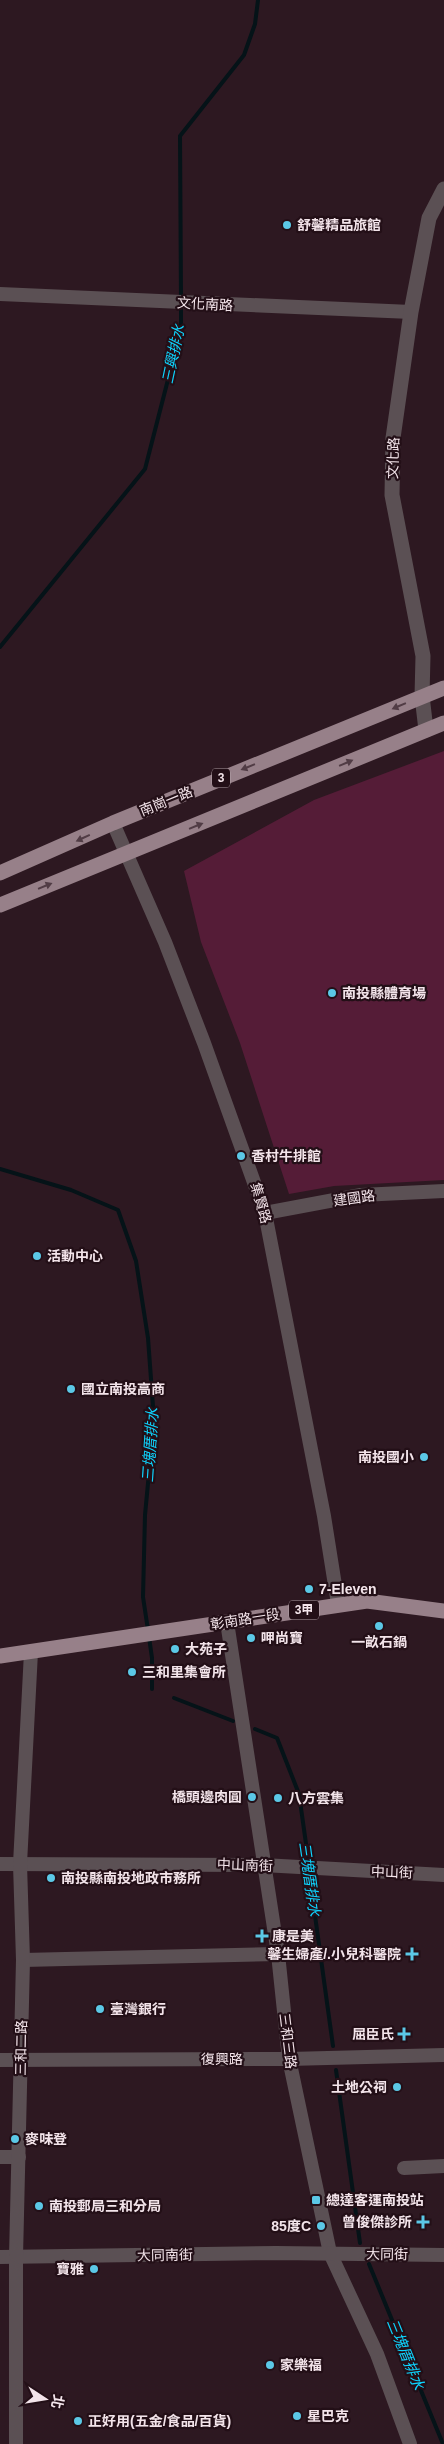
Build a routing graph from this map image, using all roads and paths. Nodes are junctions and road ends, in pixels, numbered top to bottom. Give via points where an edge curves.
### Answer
1 (444, 189) edge
2 (0, 294) edge
3 (411, 312) junction
4 (444, 688) edge
5 (422, 696) junction
6 (444, 723) edge
7 (426, 730) junction
8 (112, 823) junction
9 (126, 855) junction
10 (0, 873) edge
11 (0, 905) edge
12 (444, 1191) edge
13 (265, 1214) junction
14 (338, 1604) junction
15 (444, 1611) edge
16 (226, 1622) junction
17 (31, 1652) junction
18 (0, 1656) edge
19 (0, 1864) edge
20 (20, 1864) junction
21 (263, 1865) junction
22 (340, 1870) joint
23 (444, 1875) edge
24 (278, 1954) junction
25 (23, 1960) junction
26 (444, 2055) edge
27 (21, 2059) junction
28 (289, 2059) junction
29 (0, 2060) edge
30 (0, 2157) edge
31 (19, 2157) junction
32 (444, 2166) edge
33 (404, 2168) dead end
34 (330, 2253) junction
35 (444, 2255) edge
36 (16, 2257) junction
37 (0, 2258) edge
38 (16, 2444) edge
39 (410, 2444) edge

1 - 3 street, 文化路 via 429,218
2 - 3 street, 文化南路
3 - 5 street, 文化路 via 394,438 392,495 423,656
4 - 5 main road, 南崗一路 / 3
5 - 7 street, 文化路
5 -> 8 main road, 南崗一路 / 3
6 - 7 main road
9 -> 7 main road
8 - 9 street, 集賢路
8 -> 10 main road, 南崗一路 / 3
11 -> 9 main road
9 - 13 street, 集賢路 via 204,1043
12 - 13 street, 建國路 via 361,1195
13 - 14 street, 集賢路
14 - 15 main road, 彰南路一段 / 3甲 via 367,1601
14 - 16 main road, 彰南路一段 / 3甲
16 - 17 main road, 彰南路一段 / 3甲
16 - 21 street, 三和三路
17 - 18 main road, 3甲
17 - 20 street, 三和二路
19 - 20 street, 中山南街
20 - 21 street, 中山南街
20 - 25 street, 三和二路
21 - 22 street, 中山南街
21 - 24 street, 三和三路
22 - 23 street, 中山街
24 - 25 street
24 - 28 street, 三和三路
25 - 27 street, 三和二路
26 - 28 street, 復興路
27 - 28 street, 復興路
27 - 29 street, 復興路
27 - 31 street, 三和二路
28 - 34 street, 三和三路
30 - 31 street
31 - 36 street, 三和二路
32 - 33 street
34 - 35 street, 大同街
34 - 36 street, 大同南街
34 - 39 street, 三和三路 via 376,2354
36 - 37 street, 大同南街
36 - 38 street, 三和二路

